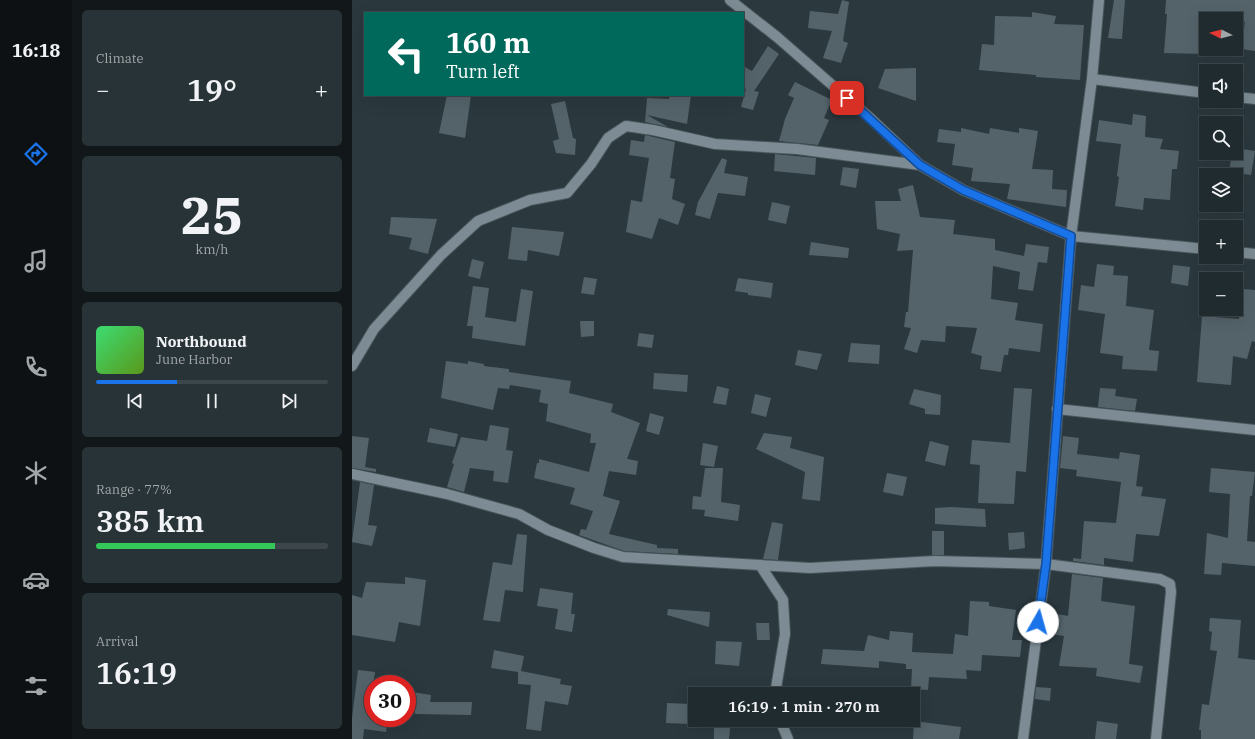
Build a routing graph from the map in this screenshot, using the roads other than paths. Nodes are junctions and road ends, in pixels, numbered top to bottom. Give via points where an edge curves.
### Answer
1 (728, 0) edge
2 (1099, 0) edge
3 (743, 12) edge
4 (744, 13) edge
5 (1092, 79) junction
6 (1199, 92) edge
7 (1243, 98) edge
8 (1255, 99) edge
9 (920, 165) junction
10 (1071, 236) junction
11 (1199, 249) edge
12 (1243, 253) edge
13 (1255, 254) edge
14 (352, 366) edge
15 (1057, 409) junction
16 (1255, 430) edge
17 (352, 474) edge
18 (1046, 564) junction
19 (760, 565) junction
20 (776, 687) edge
21 (783, 727) edge
22 (788, 739) edge
23 (1023, 739) edge
24 (1156, 739) edge

1 - 3 street
2 - 5 street
4 - 9 street via 794,52
5 - 6 street
5 - 10 street
7 - 8 street
9 - 10 street via 963,190
9 - 14 street via 797,149 715,144 626,126 608,138 567,193 530,200 478,221 441,255 374,330
10 - 11 street
10 - 15 street
12 - 13 street
15 - 16 street
15 - 18 street
17 - 19 street via 447,494 519,514 548,530 623,557
18 - 19 street via 935,561 810,568
18 - 23 street
18 - 24 street via 1160,579 1170,584
19 - 20 street via 782,600 785,634
21 - 22 street

